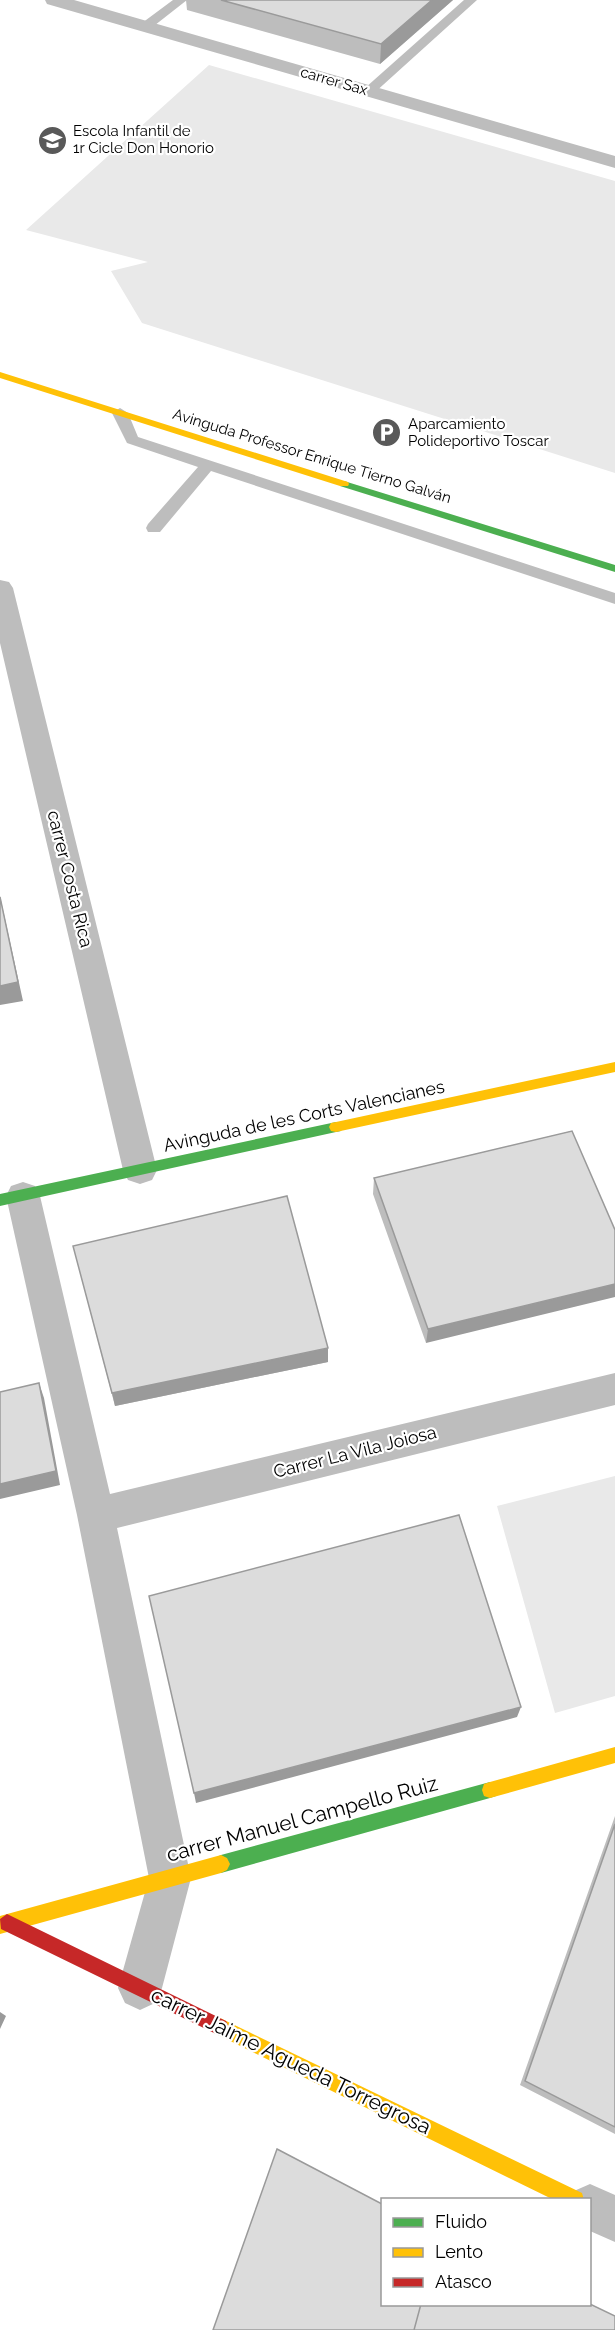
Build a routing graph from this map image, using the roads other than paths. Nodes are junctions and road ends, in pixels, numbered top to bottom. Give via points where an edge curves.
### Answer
1 (54, 0) edge
2 (181, 0) edge
3 (471, 0) edge
4 (146, 26) junction
5 (369, 91) junction
6 (615, 162) edge
7 (0, 375) edge
8 (120, 413) junction
9 (207, 466) junction
10 (154, 528) dead end
11 (615, 568) edge
12 (0, 588) edge
13 (615, 599) edge
14 (615, 1067) edge
15 (140, 1170) junction
16 (11, 1198) edge
17 (615, 1389) edge
18 (96, 1515) junction
19 (615, 1755) edge
20 (170, 1878) junction
21 (3, 1924) edge
22 (140, 1988) junction
23 (573, 2198) edge
24 (591, 2207) edge
25 (615, 2219) edge

1 - 4 street, carrer Sax
2 - 4 lane
3 - 5 lane
4 - 5 street, carrer Sax
5 - 6 street, carrer Sax
7 - 8 street, Avinguda Professor Enrique Tierno Galván
8 - 9 lane via 132,440
8 - 11 street, Avinguda Professor Enrique Tierno Galván
9 - 10 lane
9 - 13 lane
12 - 15 street, carrer Costa Rica
14 - 15 street, Avinguda de les Corts Valencianes
15 - 16 street, Avinguda de les Corts Valencianes
16 - 18 street
17 - 18 street, Carrer La Vila Joiosa
18 - 20 street
19 - 20 street, carrer Manuel Campello Ruiz
20 - 21 street, carrer Manuel Campello Ruiz
20 - 22 street
21 - 22 street, carrer Jaime Agueda Torregrosa
22 - 23 street, carrer Jaime Agueda Torregrosa
24 - 25 street

